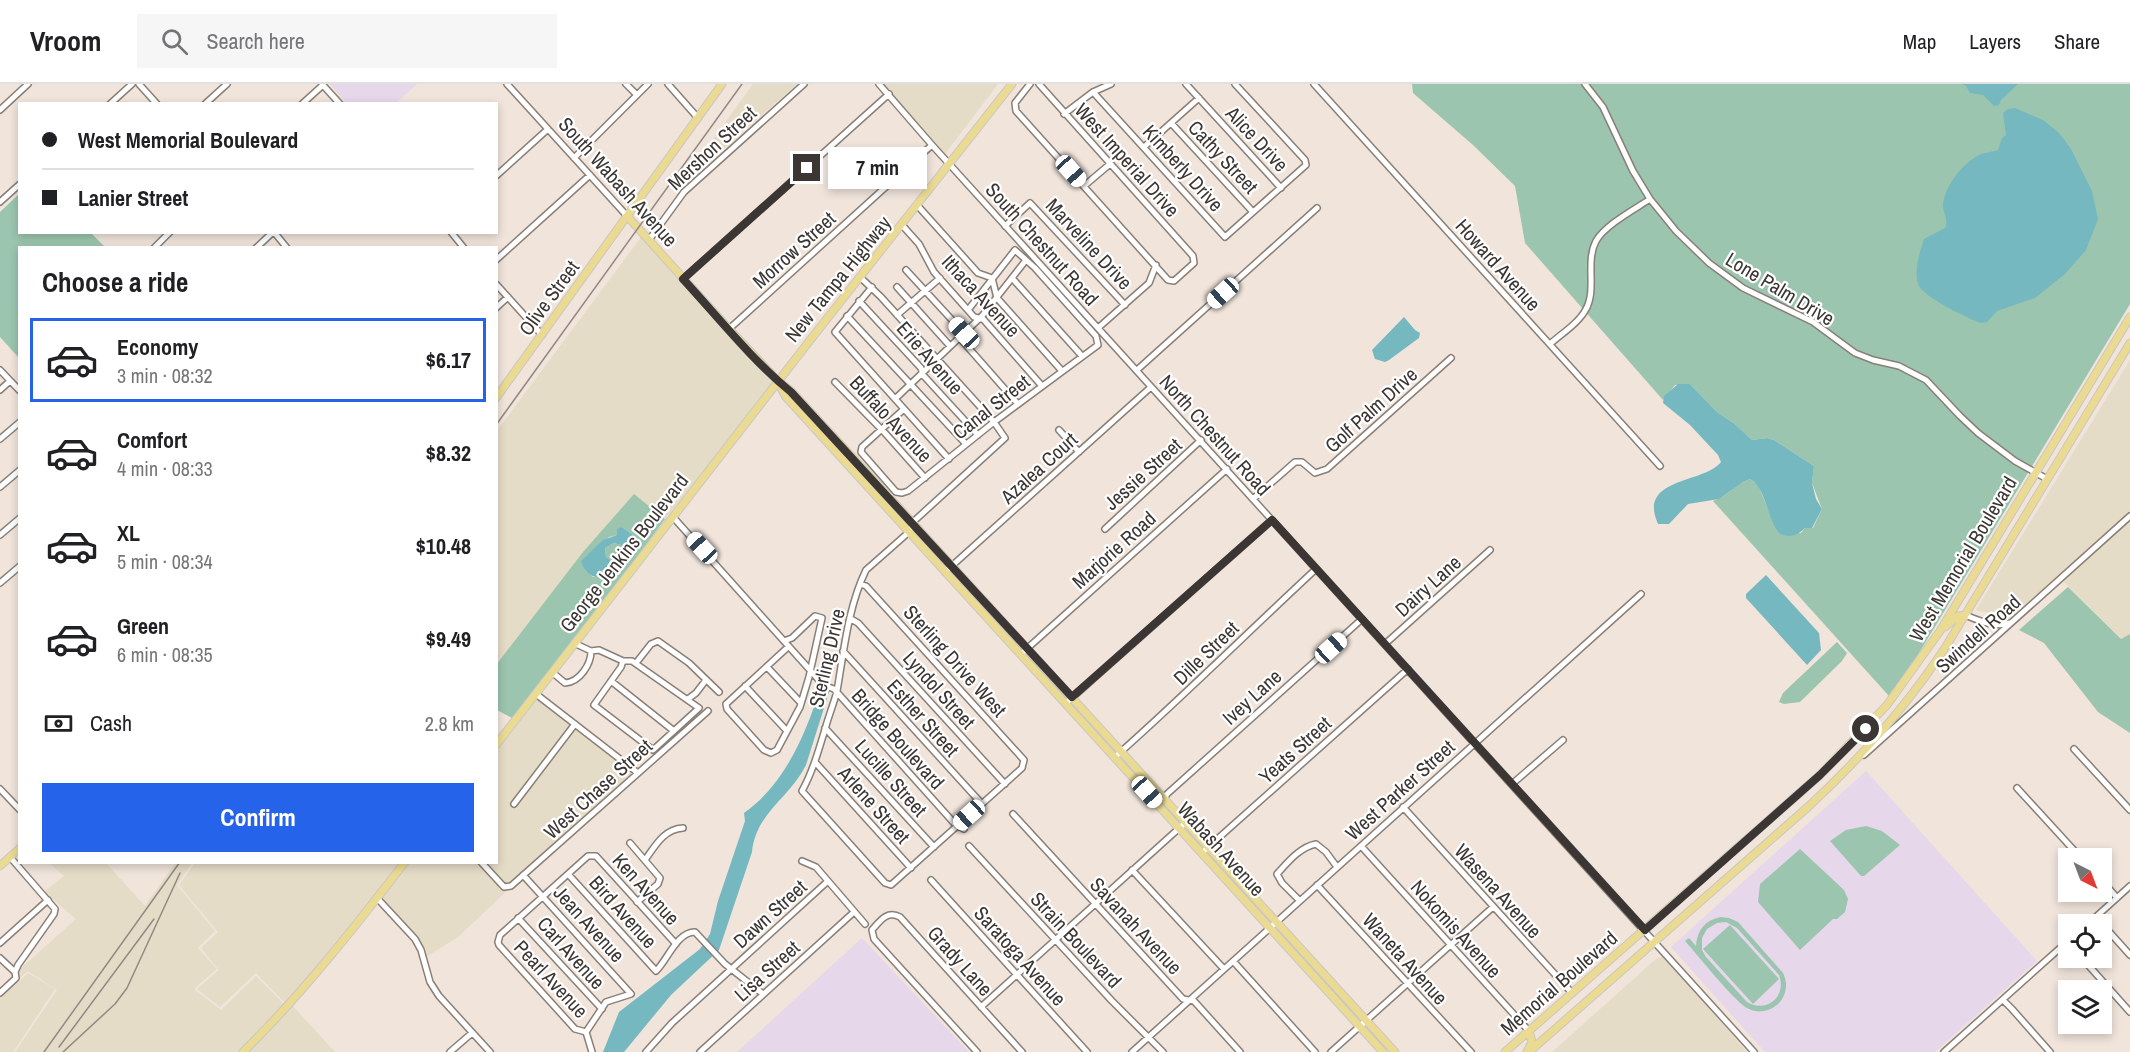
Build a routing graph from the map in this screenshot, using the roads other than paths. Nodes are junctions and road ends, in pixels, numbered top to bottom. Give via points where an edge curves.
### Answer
1 (28, 84) edge
2 (132, 84) edge
3 (139, 84) edge
4 (227, 84) edge
5 (322, 84) edge
6 (507, 84) edge
7 (626, 84) edge
8 (648, 84) edge
9 (668, 84) edge
10 (722, 84) edge
11 (804, 84) edge
12 (879, 84) edge
13 (1012, 84) edge
14 (1030, 84) edge
15 (1038, 84) edge
16 (1111, 84) edge
17 (1186, 84) edge
18 (1235, 84) edge
19 (1314, 84) edge
20 (1585, 84) edge
21 (1093, 92) junction
22 (889, 94) junction
23 (637, 95) junction
24 (1199, 98) junction
25 (112, 102) edge
26 (155, 102) edge
27 (207, 102) edge
28 (304, 102) edge
29 (338, 102) edge
30 (0, 110) edge
31 (1064, 114) junction
32 (698, 118) junction
33 (1171, 123) junction
34 (548, 129) junction
35 (932, 145) junction
36 (1143, 147) junction
37 (574, 158) junction
38 (949, 164) junction
39 (1110, 164) junction
40 (498, 174) edge
41 (590, 175) junction
42 (18, 186) edge
43 (1084, 186) junction
44 (1281, 188) junction
45 (1650, 199) junction
46 (0, 202) edge
47 (918, 205) junction
48 (1317, 208) dead end
49 (1253, 212) junction
50 (628, 216) junction
51 (902, 225) junction
52 (1005, 226) junction
53 (168, 234) edge
54 (272, 234) edge
55 (276, 234) edge
56 (453, 234) edge
57 (648, 240) junction
58 (156, 246) edge
59 (258, 246) edge
60 (285, 246) edge
61 (462, 246) edge
62 (498, 258) edge
63 (1026, 260) junction
64 (1156, 265) junction
65 (906, 270) dead end
66 (860, 277) junction
67 (940, 278) junction
68 (992, 278) junction
69 (1012, 278) junction
70 (683, 279) junction
71 (498, 286) edge
72 (872, 287) junction
73 (897, 287) dead end
74 (925, 291) junction
75 (508, 297) junction
76 (997, 298) junction
77 (860, 301) junction
78 (910, 303) junction
79 (1125, 304) junction
80 (498, 306) edge
81 (968, 310) junction
82 (897, 315) junction
83 (848, 316) junction
84 (2130, 317) edge
85 (979, 319) junction
86 (1098, 328) junction
87 (729, 329) junction
88 (542, 335) junction
89 (961, 335) junction
90 (2130, 343) edge
91 (1550, 344) junction
92 (1113, 345) joint
93 (950, 346) junction
94 (1082, 357) junction
95 (1451, 358) dead end
96 (937, 359) junction
97 (0, 370) edge
98 (1137, 370) junction
99 (1062, 371) junction
100 (923, 372) junction
101 (10, 381) junction
102 (778, 381) junction
103 (835, 382) dead end
104 (910, 385) junction
105 (1042, 386) junction
106 (1151, 387) junction
107 (0, 390) edge
108 (18, 390) edge
109 (498, 395) edge
110 (895, 399) junction
111 (1018, 404) junction
112 (904, 409) junction
113 (994, 422) junction
114 (18, 424) edge
115 (881, 430) junction
116 (1059, 430) dead end
117 (978, 435) junction
118 (0, 439) edge
119 (1201, 440) junction
120 (966, 444) junction
121 (1079, 452) junction
122 (949, 459) junction
123 (1660, 466) dead end
124 (1227, 469) junction
125 (18, 472) edge
126 (2036, 472) junction
127 (868, 474) junction
128 (925, 478) junction
129 (862, 480) junction
130 (2047, 480) junction
131 (0, 487) edge
132 (1253, 499) junction
133 (2130, 516) edge
134 (673, 517) junction
135 (18, 520) edge
136 (1272, 520) junction
137 (913, 522) junction
138 (1105, 529) dead end
139 (909, 532) junction
140 (0, 535) edge
141 (1490, 550) dead end
142 (952, 566) junction
143 (18, 568) edge
144 (1316, 569) junction
145 (945, 572) junction
146 (0, 583) edge
147 (860, 584) junction
148 (1965, 589) junction
149 (1641, 594) dead end
150 (1977, 595) junction
151 (1965, 615) junction
152 (851, 619) junction
153 (1362, 619) junction
154 (2012, 623) junction
155 (1989, 624) junction
156 (1940, 631) junction
157 (1995, 638) junction
158 (784, 641) junction
159 (576, 644) junction
160 (1385, 644) junction
161 (788, 647) junction
162 (1028, 648) junction
163 (591, 651) junction
164 (843, 651) junction
165 (1021, 654) junction
166 (623, 661) junction
167 (636, 663) junction
168 (767, 667) junction
169 (1408, 669) junction
170 (809, 670) junction
171 (553, 673) junction
172 (706, 680) junction
173 (611, 681) junction
174 (746, 686) junction
175 (719, 692) dead end
176 (836, 693) junction
177 (536, 694) junction
178 (1072, 697) junction
179 (688, 699) junction
180 (801, 703) junction
181 (1066, 703) junction
182 (708, 711) dead end
183 (575, 724) junction
184 (825, 729) junction
185 (674, 731) junction
186 (787, 731) junction
187 (1563, 740) dead end
188 (498, 742) edge
189 (1475, 742) junction
190 (2073, 748) dead end
191 (1119, 754) junction
192 (815, 762) junction
193 (1845, 772) junction
194 (638, 773) junction
195 (1005, 783) junction
196 (1512, 784) junction
197 (2017, 788) dead end
198 (0, 789) edge
199 (1796, 796) joint
200 (1164, 799) junction
201 (514, 804) dead end
202 (982, 804) junction
203 (1403, 807) junction
204 (1809, 807) joint
205 (18, 808) edge
206 (2130, 810) edge
207 (1013, 814) dead end
208 (1186, 822) junction
209 (957, 826) junction
210 (683, 828) dead end
211 (1179, 828) junction
212 (964, 829) dead end
213 (630, 843) dead end
214 (969, 846) dead end
215 (1361, 846) junction
216 (1208, 847) junction
217 (934, 848) junction
218 (2072, 848) edge
219 (18, 850) edge
220 (1202, 853) junction
221 (10, 857) junction
222 (645, 860) junction
223 (802, 861) dead end
224 (403, 864) edge
225 (483, 864) edge
226 (0, 866) edge
227 (1337, 867) junction
228 (911, 868) junction
229 (1132, 870) junction
230 (568, 874) junction
231 (523, 875) junction
232 (931, 880) dead end
233 (828, 881) junction
234 (1317, 885) junction
235 (2130, 886) edge
236 (2112, 892) edge
237 (543, 896) junction
238 (377, 898) junction
239 (2117, 898) junction
240 (48, 900) junction
241 (1300, 901) junction
242 (638, 902) junction
243 (1095, 904) junction
244 (1493, 907) junction
245 (854, 912) junction
246 (2098, 914) edge
247 (518, 918) junction
248 (1277, 922) junction
249 (865, 924) dead end
250 (1270, 928) junction
251 (1645, 930) junction
252 (2112, 934) edge
253 (1056, 940) junction
254 (1655, 942) junction
255 (0, 943) edge
256 (676, 944) junction
257 (1450, 945) junction
258 (2058, 952) edge
259 (2130, 955) edge
260 (0, 958) edge
261 (1233, 961) junction
262 (2090, 968) edge
263 (731, 969) junction
264 (1224, 969) junction
265 (15, 972) junction
266 (1017, 975) junction
267 (1407, 984) junction
268 (0, 993) edge
269 (1572, 993) junction
270 (764, 994) junction
271 (2003, 1000) junction
272 (1188, 1001) junction
273 (981, 1006) junction
274 (602, 1009) junction
275 (2130, 1012) edge
276 (1367, 1021) junction
277 (1360, 1026) junction
278 (1529, 1031) junction
279 (586, 1032) junction
280 (472, 1033) junction
281 (1149, 1037) junction
282 (1952, 1050) edge
283 (243, 1052) edge
284 (450, 1052) edge
285 (490, 1052) edge
286 (592, 1052) edge
287 (646, 1052) edge
288 (700, 1052) edge
289 (977, 1052) edge
290 (1022, 1052) edge
291 (1087, 1052) edge
292 (1132, 1052) edge
293 (1163, 1052) edge
294 (1240, 1052) edge
295 (1315, 1052) edge
296 (1331, 1052) edge
297 (1383, 1052) edge
298 (1395, 1052) edge
299 (1471, 1052) edge
300 (1505, 1052) edge
301 (1528, 1052) edge
302 (1754, 1052) edge
303 (1944, 1052) edge
304 (2050, 1052) edge

1 - 30 street
2 - 25 street
3 - 26 street
4 - 27 street
5 - 28 street
5 - 29 street
6 - 34 street, South Wabash Avenue
7 - 23 street
8 - 23 street
9 - 32 street
10 - 32 main road, Olive Street
11 - 57 street, Mershon Street via 684,192
12 - 22 street, South Chestnut Road
13 - 38 main road, New Tampa Highway
14 - 43 street via 1016,100 1015,109
15 - 31 street, West Imperial Drive
16 - 21 street
17 - 24 street, Alice Drive
18 - 44 street via 1306,162
19 - 91 street, Howard Avenue
20 - 45 street, Lone Palm Drive via 1603,107
21 - 31 street
21 - 36 street, Kimberly Drive
22 - 35 street, South Chestnut Road
22 - 70 street
23 - 37 street
24 - 33 street
24 - 44 street, Alice Drive
31 - 39 street, West Imperial Drive
32 - 50 main road, Olive Street
33 - 36 street
33 - 49 street, Cathy Street
34 - 37 street, South Wabash Avenue
34 - 40 street
35 - 38 street, South Chestnut Road
35 - 87 street, Morrow Street
36 - 49 street, Kimberly Drive via 1225,237
37 - 41 street, South Wabash Avenue
38 - 47 main road, New Tampa Highway
38 - 52 street, South Chestnut Road
39 - 43 street
39 - 64 street, West Imperial Drive via 1195,261 1174,281 1168,280
41 - 50 street, South Wabash Avenue
41 - 62 street
42 - 46 street
43 - 64 street
44 - 49 street
45 - 91 street via 1599,236 1592,252 1587,308
45 - 126 street, Lone Palm Drive via 1683,239 1732,281 1813,322 1855,353 1899,366 1926,380 1978,433
47 - 51 main road, New Tampa Highway
47 - 68 street via 978,273
48 - 98 street
50 - 57 main road, South Wabash Avenue
50 - 88 main road, Olive Street
51 - 66 main road, New Tampa Highway
51 - 67 street, Ithaca Avenue
52 - 79 street, Marveline Drive via 1030,203
52 - 86 street, South Chestnut Road
53 - 58 street
54 - 59 street
55 - 60 street
56 - 61 street
57 - 70 main road, South Wabash Avenue
63 - 68 street via 1015,250
63 - 69 street
63 - 94 street, Canal Street via 1096,336 1096,347
64 - 79 street, Marveline Drive via 1149,283
65 - 74 street
66 - 72 street
66 - 102 main road, New Tampa Highway
67 - 74 street
67 - 81 street, Ithaca Avenue
68 - 76 street
68 - 81 street
69 - 76 street
69 - 94 street
70 - 87 main road, South Wabash Avenue
71 - 75 street
72 - 77 street
72 - 82 street
73 - 78 street
74 - 78 street
74 - 89 street
75 - 80 street
75 - 88 street
76 - 85 street
76 - 99 street
77 - 83 street
77 - 100 street, Erie Avenue
78 - 82 street
78 - 93 street
79 - 86 street, Marveline Drive
81 - 85 street, Ithaca Avenue
82 - 96 street
83 - 104 street
83 - 110 street via 835,332
84 - 126 main road, West Memorial Boulevard
85 - 89 street
85 - 105 street, Ithaca Avenue
86 - 92 street, South Chestnut Road
87 - 102 main road, South Wabash Avenue
88 - 109 main road, Olive Street
89 - 93 street
89 - 111 street
90 - 130 main road, West Memorial Boulevard
91 - 123 street, Howard Avenue
92 - 98 street, North Chestnut Road
93 - 96 street
94 - 99 street, Canal Street
95 - 132 street, Golf Palm Drive via 1327,470 1316,473 1302,462 1295,462
96 - 100 street
96 - 113 street
97 - 101 street
98 - 106 street, North Chestnut Road
99 - 105 street, Canal Street
100 - 104 street
100 - 117 street, Erie Avenue
101 - 107 street
101 - 108 street
102 - 127 main road, Wabash Avenue
102 - 129 main road, Wabash Avenue via 786,397
102 - 134 main road, George Jenkins Boulevard
103 - 115 street, Buffalo Avenue
104 - 110 street
104 - 120 street
105 - 111 street, Canal Street
106 - 119 street, North Chestnut Road
106 - 121 street, Azalea Court
110 - 112 street
111 - 113 street, Canal Street
112 - 115 street
112 - 122 street
113 - 117 street, Canal Street
113 - 137 street via 1004,440
114 - 118 street
115 - 128 street, Buffalo Avenue
115 - 128 street, Canal Street via 862,447 862,454 896,492 908,491
116 - 121 street
117 - 120 street, Canal Street
119 - 124 street, North Chestnut Road
119 - 138 street, Jessie Street
120 - 122 street, Canal Street
121 - 142 street, Azalea Court
122 - 128 street, Canal Street
124 - 132 street, North Chestnut Road
124 - 162 street, Marjorie Road
125 - 131 street
126 - 130 street, Lone Palm Drive
126 - 148 main road, West Memorial Boulevard
127 - 129 main road
127 - 137 main road, Wabash Avenue
129 - 139 main road, Wabash Avenue
130 - 150 main road, West Memorial Boulevard
132 - 136 street, North Chestnut Road
133 - 154 street, Swindell Road
134 - 158 street
134 - 159 main road, George Jenkins Boulevard
135 - 140 street
136 - 144 street, North Chestnut Road
136 - 178 street
137 - 139 street
137 - 142 main road, Wabash Avenue
139 - 145 main road, Wabash Avenue
139 - 147 street, Sterling Drive via 866,570
141 - 160 street, Dairy Lane
142 - 145 street, Azalea Court
142 - 162 main road, Wabash Avenue
143 - 146 street
144 - 153 street, North Chestnut Road
144 - 191 street, Dille Street
145 - 165 main road, Wabash Avenue
147 - 152 street, Sterling Drive
147 - 195 street, Sterling Drive West via 867,586 1022,757 1022,768
148 - 150 street
148 - 156 main road, West Memorial Boulevard
149 - 189 street, West Parker Street
150 - 151 main road, West Memorial Boulevard
151 - 155 street
151 - 156 main road
151 - 193 main road, West Memorial Boulevard via 1917,687
152 - 164 street, Sterling Drive
152 - 195 street, Lyndol Street
153 - 160 street, North Chestnut Road
153 - 200 street, Ivey Lane
154 - 155 street
154 - 157 street, Swindell Road
155 - 157 street via 1996,630
156 - 199 main road, West Memorial Boulevard via 1872,722
157 - 193 street, Swindell Road
158 - 161 street
158 - 170 street via 815,616 822,618
159 - 163 street
159 - 171 main road, George Jenkins Boulevard
160 - 169 street, North Chestnut Road
161 - 168 street
161 - 170 street
162 - 165 street, Marjorie Road
162 - 178 main road, Wabash Avenue
163 - 166 street via 599,650
163 - 171 street via 591,660 574,681 565,683
164 - 176 street, Sterling Drive
164 - 202 street, Esther Street
165 - 181 main road, Wabash Avenue
166 - 167 street
166 - 173 street
167 - 172 street via 658,641
167 - 179 street
168 - 174 street
168 - 180 street
169 - 189 street, North Chestnut Road
169 - 216 street, Yeats Street
170 - 176 street
170 - 180 street
171 - 177 main road, George Jenkins Boulevard
172 - 175 street
172 - 179 street
173 - 185 street
173 - 185 street, West Chase Street via 594,705 653,750
174 - 186 street
174 - 186 street via 726,707 764,750 775,752
176 - 184 street, Sterling Drive
176 - 209 street, Bridge Boulevard
177 - 183 street
177 - 188 main road, George Jenkins Boulevard
178 - 181 street
178 - 191 main road, Wabash Avenue
179 - 185 street, West Chase Street via 699,708
180 - 186 street
181 - 191 main road, Wabash Avenue
182 - 194 street, West Chase Street
183 - 194 street
183 - 201 street
184 - 192 street, Sterling Drive
184 - 217 street, Lucille Street
187 - 196 street
189 - 196 street, North Chestnut Road
189 - 203 street, West Parker Street
190 - 206 street
191 - 200 main road, Wabash Avenue
191 - 211 main road, Wabash Avenue
192 - 228 street, Arlene Street
192 - 228 street via 802,791 885,883 894,884
193 - 204 main road, West Memorial Boulevard
194 - 231 street, West Chase Street
195 - 202 street
196 - 251 street, North Chestnut Road
197 - 218 street
198 - 205 street
199 - 251 main road, Memorial Boulevard
200 - 208 main road, Wabash Avenue
202 - 209 street
203 - 215 street, West Parker Street
203 - 244 street, Wasena Avenue
204 - 254 main road, Memorial Boulevard
207 - 243 street, Savanah Avenue
208 - 211 street
208 - 216 main road, Wabash Avenue
209 - 212 street, Bridge Boulevard
209 - 217 street
210 - 222 street via 669,831
211 - 220 main road, Wabash Avenue
211 - 229 street
213 - 222 street
214 - 253 street, Strain Boulevard
215 - 227 street, West Parker Street
215 - 257 street, Nokomis Avenue
216 - 220 street, Yeats Street
216 - 248 main road, Wabash Avenue
217 - 228 street
219 - 221 main road
220 - 250 main road, Wabash Avenue
221 - 226 main road
221 - 240 street
222 - 242 street via 660,882
223 - 233 street via 816,867
224 - 238 main road
225 - 231 street, West Chase Street via 507,887
227 - 234 street, West Parker Street
227 - 241 street via 1316,844 1307,845 1294,856 1277,874
229 - 243 street
229 - 264 street
230 - 237 street
230 - 242 street, Ken Avenue via 593,855
230 - 256 street, Bird Avenue via 656,971
231 - 237 street, Jean Avenue
232 - 266 street, Saratoga Avenue
233 - 245 street
233 - 263 street, Dawn Street
234 - 241 street, West Parker Street
234 - 267 street, Waneta Avenue
235 - 239 street
236 - 239 street
237 - 247 street
237 - 274 street, Jean Avenue via 631,994 609,1001
238 - 280 street via 415,939 434,989
238 - 283 main road via 305,987
239 - 246 street
240 - 255 street
240 - 265 street via 54,914
241 - 248 street, West Parker Street
242 - 256 street, Ken Avenue
243 - 253 street
243 - 272 street, Savanah Avenue
244 - 257 street
244 - 269 street, Wasena Avenue
245 - 249 street
245 - 270 street, Lisa Street
247 - 274 street, Carl Avenue
247 - 279 street, Pearl Avenue via 500,935 499,945 575,1029
248 - 250 street, West Parker Street
248 - 276 main road, Wabash Avenue
250 - 261 street, West Parker Street
250 - 277 main road, Wabash Avenue
251 - 254 street, North Chestnut Road
251 - 269 main road, Memorial Boulevard
252 - 259 street
253 - 266 street
253 - 281 street, Strain Boulevard
254 - 301 main road, Memorial Boulevard
254 - 302 street, North Chestnut Road
256 - 263 street via 689,932 695,932
257 - 267 street
257 - 278 street, Nokomis Avenue
258 - 271 street
260 - 265 street
261 - 264 street, West Parker Street
261 - 295 street
262 - 275 street
263 - 270 street, Dawn Street
263 - 287 street, Dawn Street
264 - 272 street
265 - 268 street via 16,978
266 - 273 street
266 - 291 street, Saratoga Avenue
267 - 276 street
267 - 299 street, Waneta Avenue
269 - 278 main road, Memorial Boulevard
270 - 288 street, Lisa Street
271 - 282 street
271 - 304 street
272 - 281 street
272 - 294 street, Savanah Avenue via 1194,1001
273 - 289 street, Grady Lane via 897,915 885,916 872,930 874,939
273 - 290 street, Grady Lane
274 - 279 street
276 - 277 street
276 - 298 main road, Wabash Avenue
277 - 296 street
277 - 297 main road, Wabash Avenue
278 - 300 main road, Memorial Boulevard
278 - 301 main road via 1532,1042
279 - 286 street
280 - 284 street
280 - 285 street
281 - 292 street
281 - 293 street, Strain Boulevard
282 - 303 street

